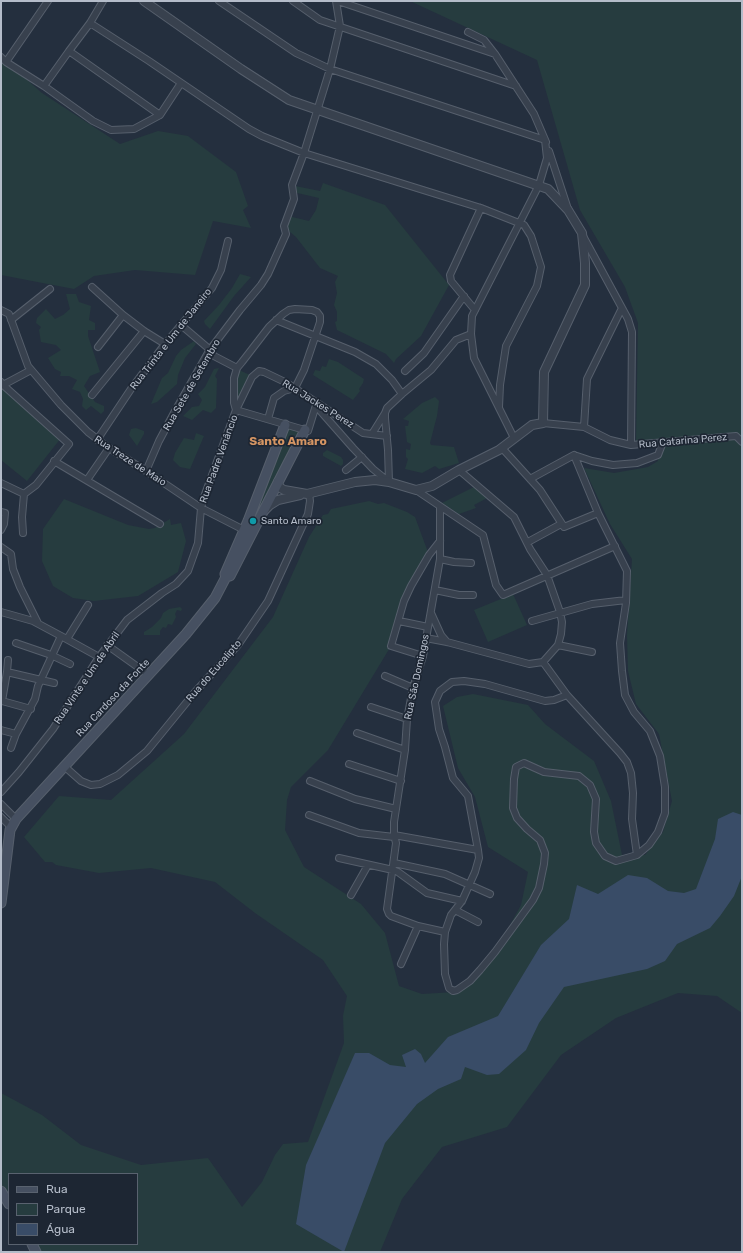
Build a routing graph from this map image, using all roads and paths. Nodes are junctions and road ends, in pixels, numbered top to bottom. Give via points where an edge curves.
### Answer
1 (48, 1) edge
2 (103, 1) edge
3 (144, 1) edge
4 (219, 1) edge
5 (293, 1) edge
6 (337, 1) edge
7 (90, 23) junction
8 (340, 26) junction
9 (468, 32) dead end
10 (69, 51) junction
11 (495, 54) junction
12 (1, 57) edge
13 (6, 62) junction
14 (330, 69) junction
15 (181, 83) junction
16 (44, 86) junction
17 (516, 86) junction
18 (317, 110) junction
19 (160, 115) junction
20 (545, 140) junction
21 (304, 153) junction
22 (538, 185) junction
23 (481, 208) junction
24 (568, 210) junction
25 (520, 223) junction
26 (582, 233) junction
27 (228, 241) dead end
28 (92, 287) dead end
29 (50, 288) dead end
30 (464, 296) junction
31 (622, 308) junction
32 (1, 310) edge
33 (475, 310) junction
34 (123, 315) junction
35 (11, 320) junction
36 (276, 320) junction
37 (181, 326) junction
38 (144, 331) junction
39 (471, 334) junction
40 (316, 336) junction
41 (166, 344) junction
42 (98, 347) dead end
43 (209, 351) junction
44 (237, 368) junction
45 (31, 370) junction
46 (405, 371) dead end
47 (252, 377) joint
48 (2, 384) edge
49 (295, 388) junction
50 (402, 394) junction
51 (92, 395) dead end
52 (316, 404) junction
53 (499, 408) junction
54 (236, 410) junction
55 (385, 413) junction
56 (268, 419) junction
57 (543, 423) junction
58 (285, 424) junction
59 (584, 427) junction
60 (305, 430) junction
61 (372, 434) junction
62 (387, 436) junction
63 (514, 438) junction
64 (97, 440) junction
65 (663, 442) junction
66 (742, 442) edge
67 (631, 445) junction
68 (109, 448) junction
69 (502, 448) junction
70 (574, 456) junction
71 (362, 457) junction
72 (54, 461) junction
73 (346, 470) dead end
74 (460, 470) junction
75 (146, 471) junction
76 (530, 479) junction
77 (87, 480) junction
78 (278, 482) junction
79 (389, 482) junction
80 (1, 483) edge
81 (416, 490) junction
82 (24, 494) junction
83 (308, 494) junction
84 (440, 507) junction
85 (201, 508) junction
86 (1, 512) edge
87 (598, 513) junction
88 (261, 514) junction
89 (160, 524) dead end
90 (561, 524) junction
91 (1, 530) edge
92 (248, 531) junction
93 (23, 533) dead end
94 (441, 541) junction
95 (528, 542) junction
96 (615, 546) junction
97 (1, 547) edge
98 (440, 559) junction
99 (471, 563) dead end
100 (547, 575) junction
101 (435, 590) junction
102 (473, 595) dead end
103 (626, 600) junction
104 (88, 605) dead end
105 (1, 612) edge
106 (431, 612) junction
107 (560, 612) junction
108 (398, 621) junction
109 (532, 621) dead end
110 (38, 623) junction
111 (428, 627) junction
112 (61, 636) junction
113 (426, 638) junction
114 (67, 639) junction
115 (447, 642) junction
116 (16, 644) dead end
117 (107, 645) junction
118 (558, 645) junction
119 (592, 652) dead end
120 (51, 655) junction
121 (423, 656) junction
122 (98, 657) junction
123 (8, 660) dead end
124 (543, 662) junction
125 (70, 664) dead end
126 (8, 672) junction
127 (149, 675) junction
128 (385, 676) dead end
129 (42, 680) junction
130 (54, 683) dead end
131 (413, 688) junction
132 (567, 695) junction
133 (2, 701) edge
134 (371, 707) dead end
135 (31, 709) junction
136 (407, 719) junction
137 (1, 730) edge
138 (357, 733) dead end
139 (16, 734) junction
140 (11, 748) dead end
141 (405, 750) junction
142 (349, 764) dead end
143 (64, 766) junction
144 (310, 781) dead end
145 (401, 781) junction
146 (1, 792) edge
147 (1, 804) edge
148 (396, 809) junction
149 (309, 815) dead end
150 (1, 817) edge
151 (13, 825) junction
152 (394, 836) junction
153 (478, 850) junction
154 (637, 855) junction
155 (339, 858) dead end
156 (394, 863) junction
157 (368, 865) junction
158 (393, 870) junction
159 (469, 885) junction
160 (490, 894) dead end
161 (351, 895) dead end
162 (462, 901) junction
163 (1, 903) edge
164 (455, 910) junction
165 (478, 922) dead end
166 (418, 926) junction
167 (445, 932) junction
168 (401, 964) dead end
169 (1, 1190) edge
170 (8, 1202) edge

1 - 13 street
2 - 7 street
3 - 18 street via 265,85 289,100
4 - 14 street via 296,53
5 - 8 street via 320,20
6 - 8 street
6 - 11 street
7 - 10 street
7 - 15 street
8 - 14 street, Rua Sete de Setembro
8 - 17 street
9 - 11 street via 484,40
10 - 16 street
10 - 19 street
11 - 17 street
12 - 13 street
13 - 16 street
14 - 18 street, Rua Sete de Setembro
14 - 20 street
15 - 19 street
15 - 21 street via 249,129
16 - 19 street via 93,121 111,130 134,128
17 - 20 street via 534,114
18 - 21 street, Rua Sete de Setembro
18 - 22 street
20 - 22 street via 547,158
20 - 24 street
21 - 23 street
21 - 43 street, Rua Sete de Setembro via 292,185 294,199 284,226 286,234 268,274
22 - 24 street via 548,190
22 - 25 street
23 - 25 street
23 - 30 street via 450,275 451,281
24 - 26 street
25 - 33 street
25 - 53 street via 530,236 541,267 537,286 506,346
26 - 31 street
26 - 57 street via 585,285 544,372
27 - 37 street, Rua Trinta e Um de Janeiro via 218,279
28 - 34 street
29 - 35 street
30 - 33 street
30 - 46 street via 424,353
31 - 59 street via 587,379
31 - 67 street via 632,332
32 - 35 street, Rua Treze de Maio via 9,314
33 - 39 street
34 - 38 street
34 - 42 street
35 - 45 street, Rua Treze de Maio
36 - 40 street
36 - 40 street via 289,310 302,308 317,312 320,322
36 - 44 street
37 - 41 street, Rua Trinta e Um de Janeiro
37 - 43 street
38 - 41 street
38 - 51 street
39 - 50 street via 456,340 430,370
39 - 53 street via 474,358
40 - 49 street
40 - 50 street via 376,364
41 - 64 street, Rua Trinta e Um de Janeiro via 131,389
43 - 44 street
43 - 75 street, Rua Sete de Setembro via 174,411
44 - 54 street, Rua Padre Venâncio via 234,378
45 - 48 street
45 - 64 street, Rua Treze de Maio via 61,405
47 - 49 street, Rua Jackes Perez via 259,371 264,372
47 - 54 street, Rua Padre Venâncio
48 - 72 street via 69,444
49 - 52 street, Rua Jackes Perez
49 - 56 street via 284,391 274,398
50 - 55 street
52 - 60 street, Rua Cardoso da Fonte via 308,431
52 - 61 street, Rua Jackes Perez via 363,433
52 - 71 street
53 - 63 street
54 - 56 street, Rua Padre Venâncio
54 - 85 street, Rua Padre Venâncio
55 - 61 street
55 - 62 street
56 - 58 street
57 - 59 street, Rua Catarina Perez
57 - 63 street, Rua Catarina Perez via 532,425
58 - 60 street
58 - 92 main road, Rua Cardoso da Fonte
59 - 67 street, Rua Catarina Perez via 610,440
60 - 78 main road, Rua Cardoso da Fonte
61 - 62 street, Rua Jackes Perez
62 - 79 street
63 - 69 street, Rua Catarina Perez
64 - 68 street, Rua Treze de Maio
65 - 66 street, Rua Catarina Perez via 736,436
65 - 67 street, Rua Catarina Perez
65 - 70 street via 658,455 637,463 614,465
68 - 75 street, Rua Treze de Maio
68 - 77 street
69 - 74 street, Rua Catarina Perez
69 - 76 street
70 - 76 street
70 - 87 street
71 - 73 street
71 - 79 street
72 - 77 street
72 - 82 street via 36,485
74 - 81 street, Rua Catarina Perez via 432,486
74 - 95 street via 514,517
75 - 85 street, Rua Treze de Maio
76 - 90 street
77 - 89 street
78 - 83 street via 279,487 284,490
78 - 88 main road, Rua Cardoso da Fonte
79 - 81 street
79 - 83 street via 355,482
80 - 82 street
81 - 84 street
82 - 93 street
83 - 88 street via 278,500
83 - 143 street, Rua do Eucalipto via 308,514 268,601 238,645 195,692 147,751 118,775 100,784 91,785 81,781
84 - 94 street, Rua São Domingos
84 - 100 street via 483,536 496,585 503,595
85 - 92 street, Rua Treze de Maio
85 - 117 street, Rua Vinte e Um de Abril via 198,543 188,571 176,584 127,620
86 - 91 street via 4,514
87 - 90 street via 564,527
87 - 96 street
88 - 92 main road, Rua Cardoso da Fonte
90 - 95 street
92 - 127 main road, Rua Cardoso da Fonte via 215,598
94 - 98 street, Rua São Domingos
94 - 108 street via 410,586
95 - 100 street
96 - 100 street
96 - 103 street via 627,571
97 - 110 street via 11,554 12,569
98 - 99 street
98 - 101 street, Rua São Domingos
100 - 107 street
101 - 102 street
101 - 106 street, Rua São Domingos
103 - 107 street via 592,604
103 - 154 street via 620,643 625,695 634,712 650,731 660,756 666,787 665,813 658,832 649,845
104 - 114 street
105 - 110 street
106 - 111 street, Rua São Domingos
106 - 115 street
107 - 109 street
107 - 118 street via 562,622
108 - 111 street
108 - 121 street via 391,646
110 - 112 street
111 - 113 street, Rua São Domingos
112 - 114 street
112 - 120 street
113 - 115 street
113 - 121 street, Rua São Domingos
114 - 122 street
115 - 124 street via 529,664
116 - 120 street
117 - 122 street, Rua Vinte e Um de Abril
117 - 127 street
118 - 119 street
118 - 124 street
120 - 125 street
120 - 129 street
121 - 131 street, Rua São Domingos
122 - 146 street, Rua Vinte e Um de Abril via 53,729
123 - 126 street
124 - 132 street
126 - 129 street
126 - 133 street
127 - 143 main road, Rua Cardoso da Fonte
128 - 131 street
129 - 130 street
129 - 135 street
131 - 136 street, Rua São Domingos
132 - 153 street via 545,700 464,681 452,682 440,691 435,702 439,729 453,778 468,796
132 - 154 street via 627,762 631,773 632,819
133 - 135 street
134 - 136 street
135 - 139 street
136 - 141 street, Rua São Domingos
137 - 139 street
138 - 141 street
139 - 140 street
141 - 145 street, Rua São Domingos
142 - 145 street
143 - 151 main road, Rua Cardoso da Fonte
144 - 148 street via 355,799
145 - 148 street, Rua São Domingos
147 - 151 street
148 - 152 street, Rua São Domingos
149 - 152 street via 359,833
150 - 151 street
151 - 163 main road
152 - 153 street
152 - 156 street, Rua São Domingos
153 - 159 street via 478,864
154 - 167 street via 616,861 605,856 596,843 594,832 596,799 590,785 579,776 544,772 524,763 516,767 512,808 517,818 536,836 545,853 536,895 480,970 455,991 449,988 445,974
155 - 157 street
156 - 158 street, Rua São Domingos
156 - 159 street via 445,874
157 - 158 street
157 - 161 street
158 - 162 street via 427,893
158 - 166 street, Rua São Domingos via 387,912
159 - 160 street
159 - 162 street
162 - 164 street
164 - 165 street
164 - 167 street
166 - 167 street
166 - 168 street
169 - 170 main road

